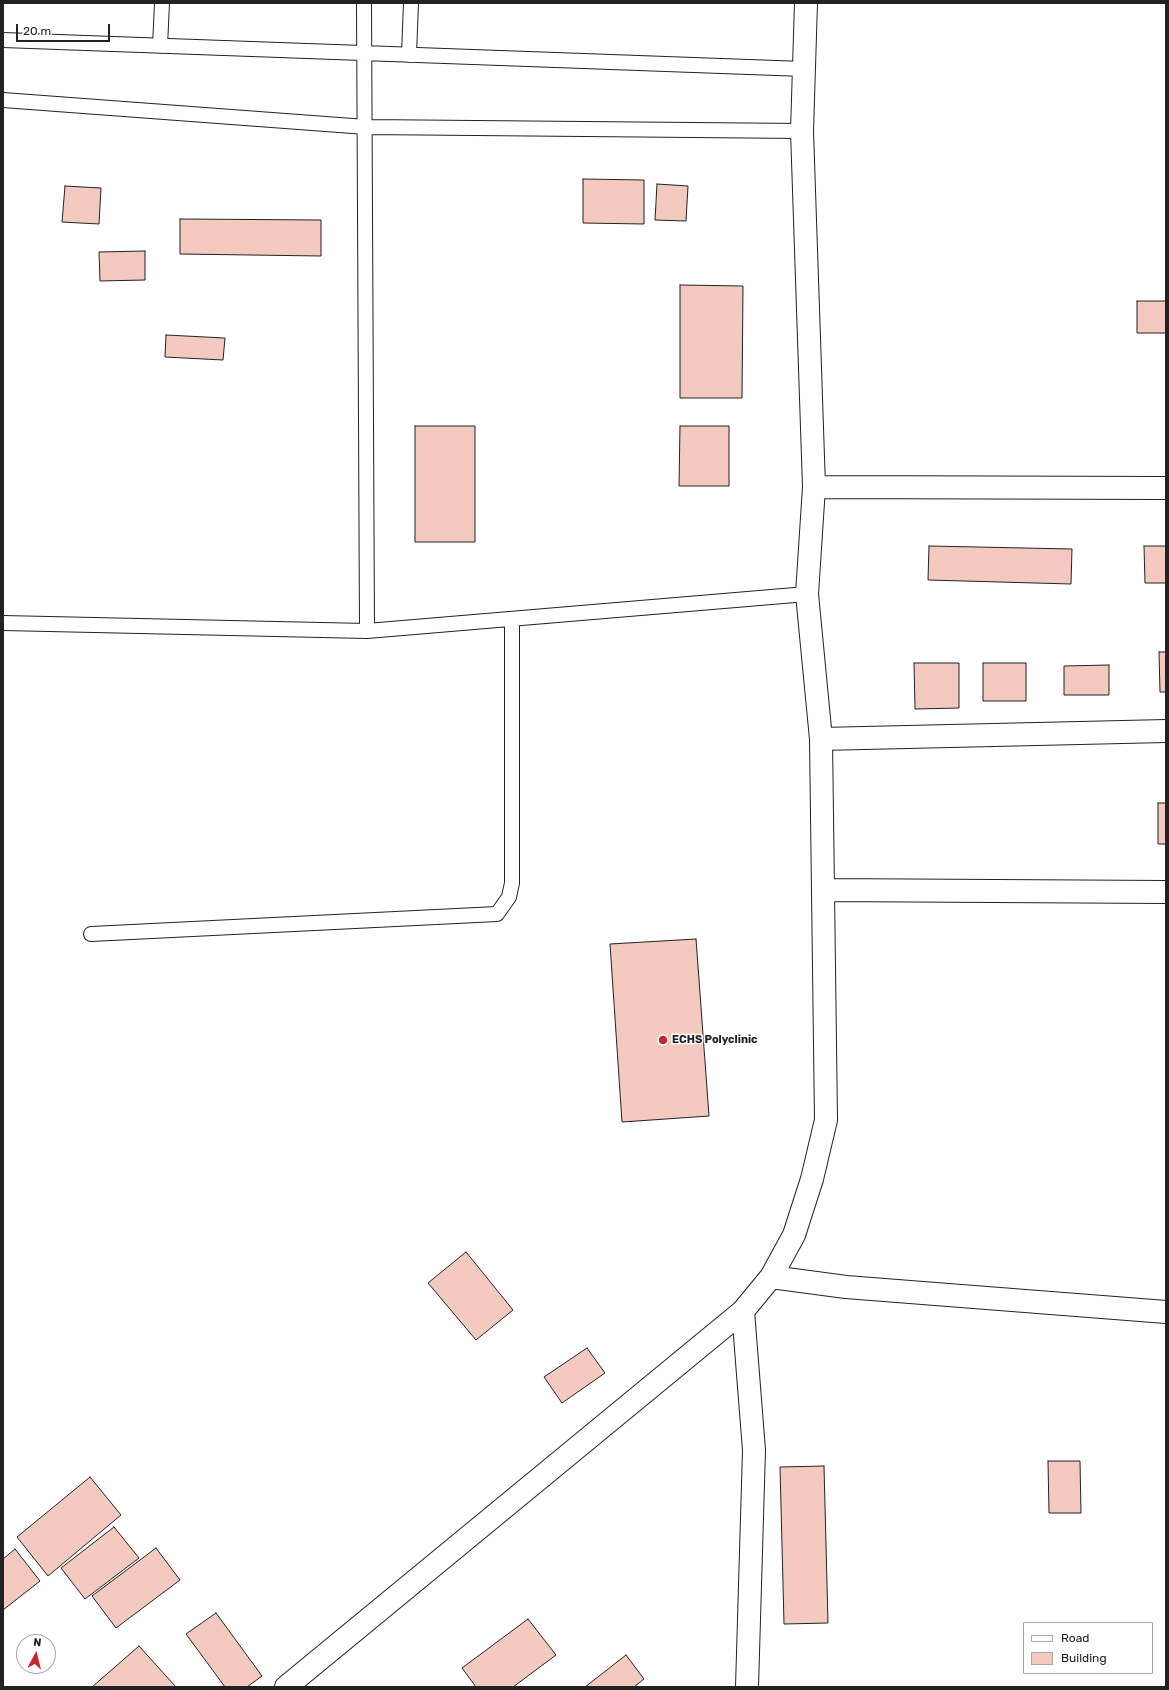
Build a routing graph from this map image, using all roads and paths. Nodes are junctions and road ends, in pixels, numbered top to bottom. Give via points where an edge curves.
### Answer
1 (162, 3) edge
2 (364, 3) edge
3 (411, 3) edge
4 (806, 3) edge
5 (3, 40) edge
6 (160, 46) junction
7 (364, 53) junction
8 (409, 55) junction
9 (804, 69) junction
10 (3, 100) edge
11 (366, 126) junction
12 (802, 131) junction
13 (814, 487) junction
14 (1166, 488) edge
15 (807, 594) junction
16 (512, 619) junction
17 (3, 622) edge
18 (367, 631) junction
19 (1166, 731) edge
20 (821, 739) junction
21 (823, 890) junction
22 (1166, 892) edge
23 (91, 934) dead end
24 (771, 1277) junction
25 (743, 1311) junction
26 (1166, 1312) edge
27 (286, 1687) edge
28 (747, 1687) edge

1 - 6 lane
2 - 7 lane
3 - 8 lane
4 - 9 street
5 - 6 lane
6 - 7 lane
7 - 8 lane
7 - 11 lane
8 - 9 lane
9 - 12 street
10 - 11 lane
11 - 12 lane
11 - 18 lane
12 - 13 street
13 - 14 street
13 - 15 street
15 - 16 lane
15 - 20 street
16 - 18 lane
16 - 23 lane via 512,883 509,897 497,914
17 - 18 lane
19 - 20 street
20 - 21 street
21 - 22 street
21 - 24 street via 826,1120 812,1179 794,1235
24 - 25 street
24 - 26 street via 846,1287
25 - 27 street
25 - 28 street via 754,1450

